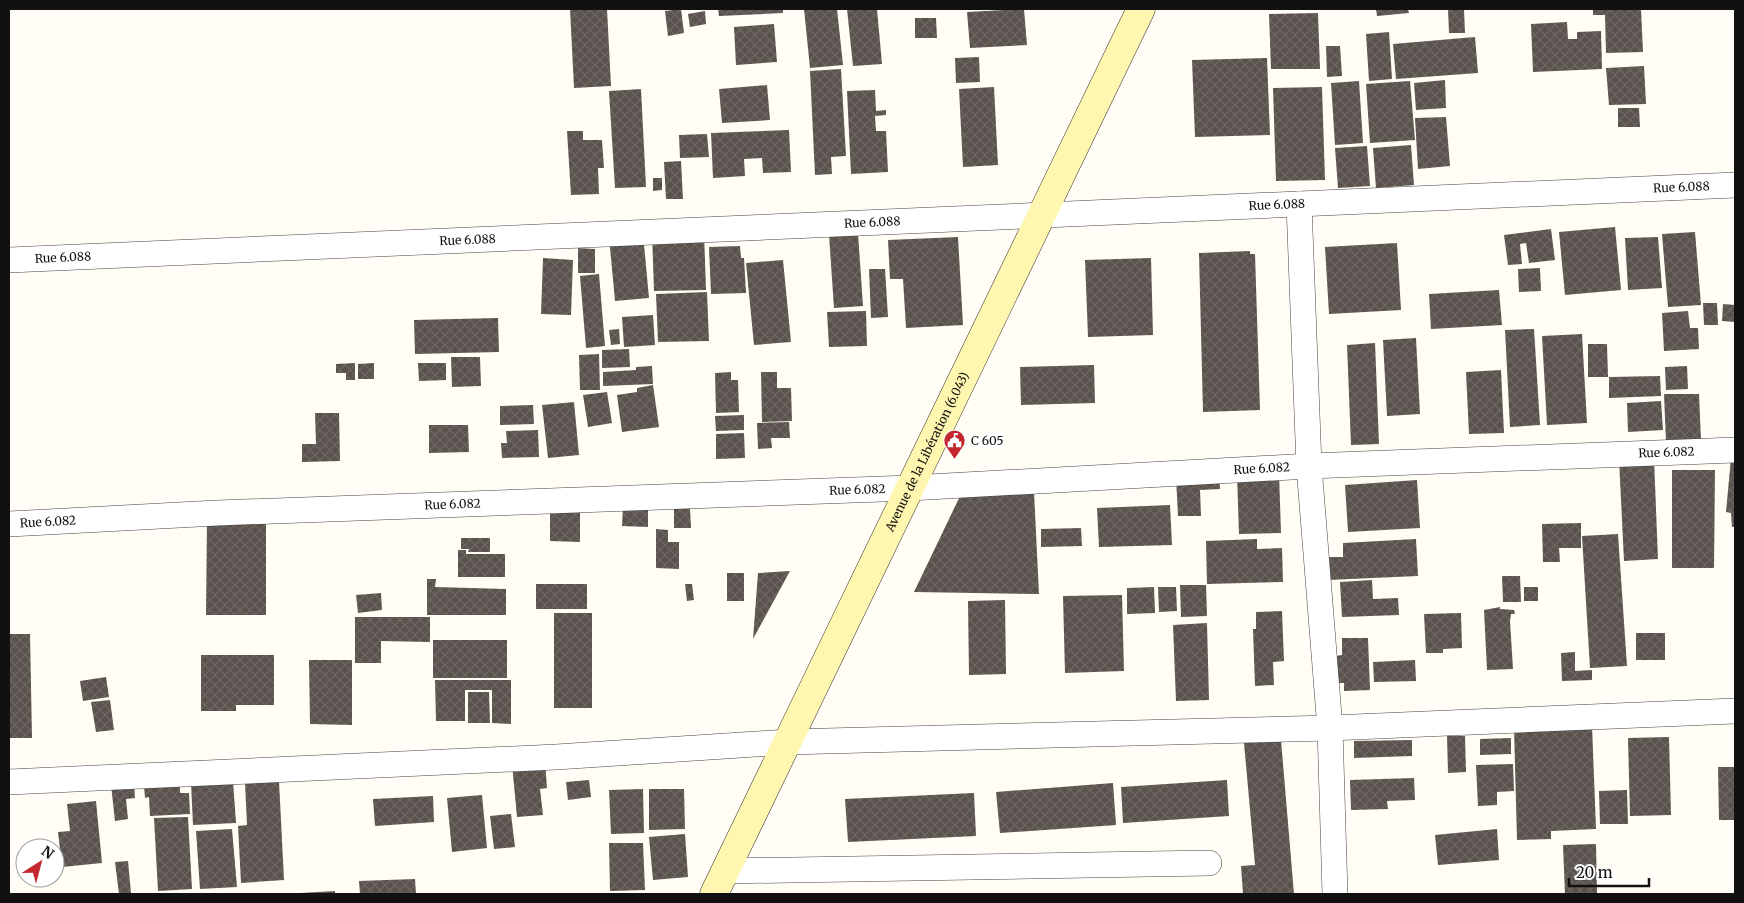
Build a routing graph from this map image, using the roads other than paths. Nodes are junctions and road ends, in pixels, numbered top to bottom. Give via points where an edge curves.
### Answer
1 (1141, 9) edge
2 (1735, 185) edge
3 (1299, 204) junction
4 (1040, 215) junction
5 (9, 260) edge
6 (1735, 450) edge
7 (1309, 466) junction
8 (910, 488) junction
9 (9, 524) edge
10 (1735, 712) edge
11 (1330, 728) junction
12 (788, 742) junction
13 (9, 782) edge
14 (1209, 863) dead end
15 (720, 883) edge
16 (1335, 894) edge

1 - 4 main road, Avenue de la Libération (6.043)
2 - 3 street, Rue 6.088
3 - 4 street, Rue 6.088
3 - 7 street
4 - 5 street, Rue 6.088
4 - 8 main road, Avenue de la Libération (6.043)
6 - 7 street, Rue 6.082
7 - 8 street, Rue 6.082
7 - 11 street
8 - 9 street, Rue 6.082 via 217,513
8 - 12 main road, Avenue de la Libération (6.043)
10 - 11 street
11 - 12 street
11 - 16 street
12 - 13 street via 556,757
12 - 15 main road, Avenue de la Libération (6.043)
14 - 15 street

